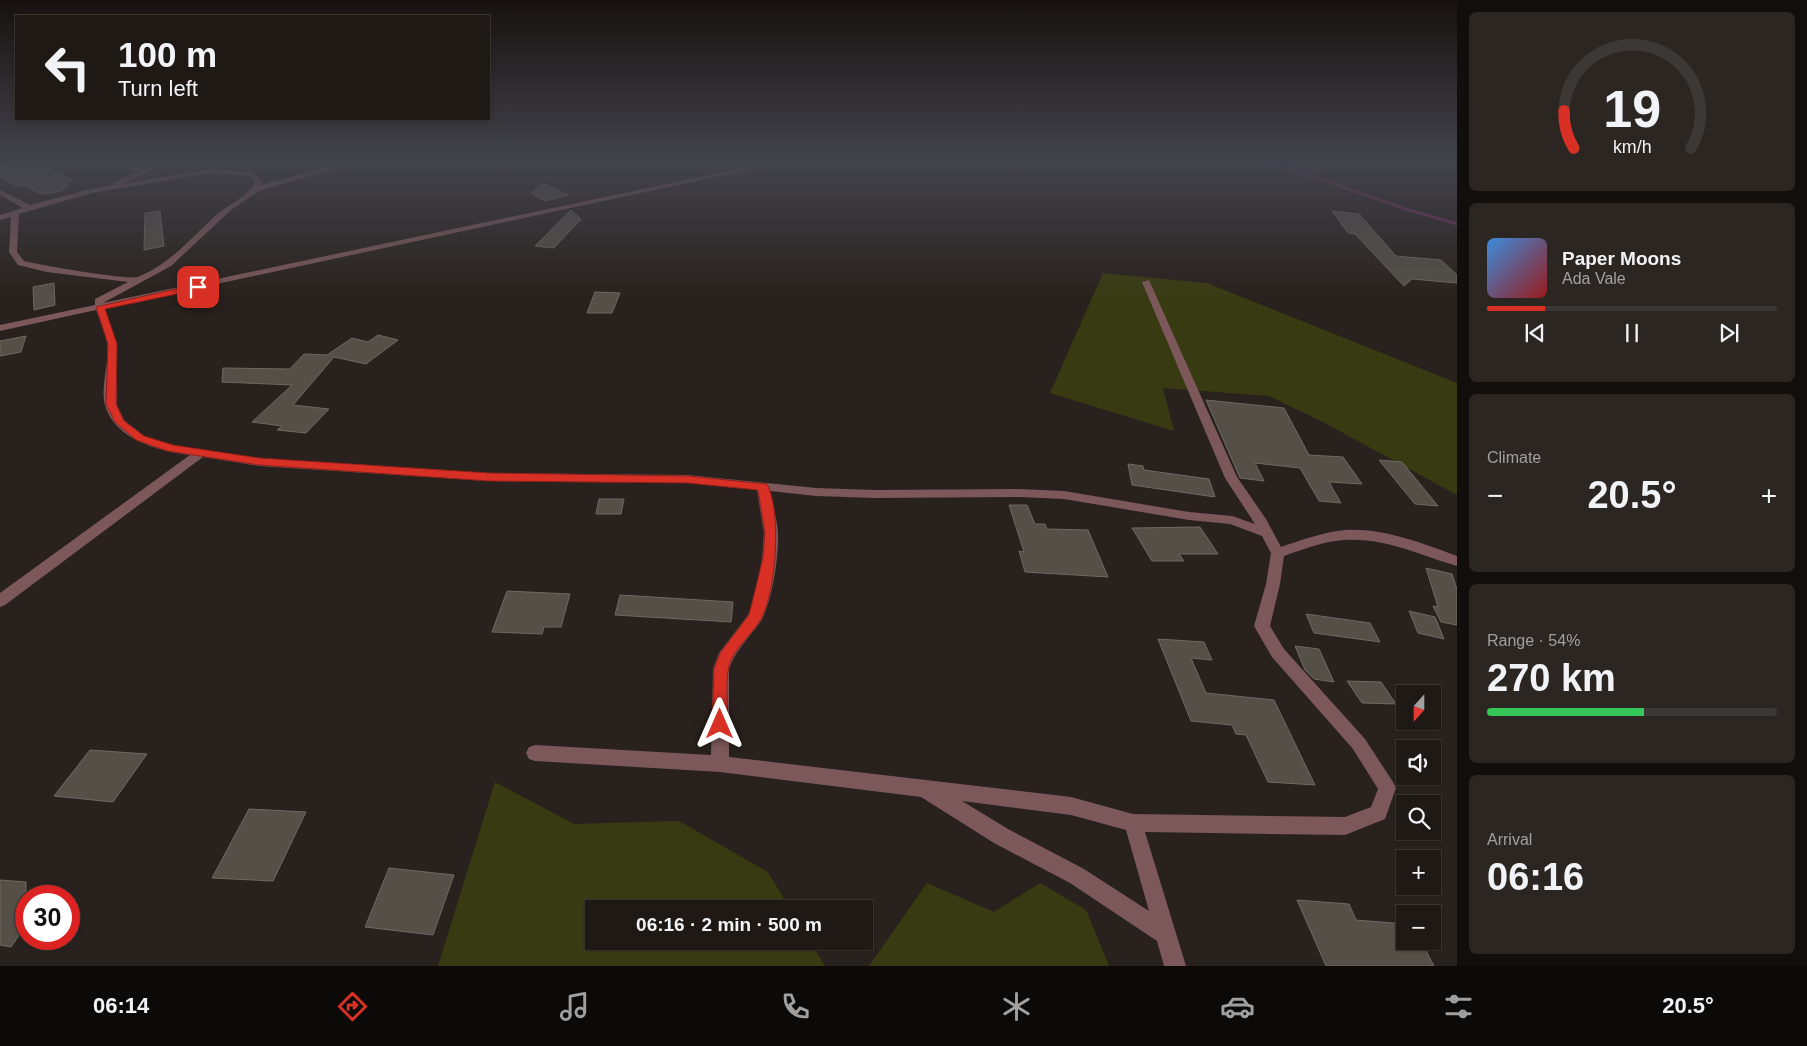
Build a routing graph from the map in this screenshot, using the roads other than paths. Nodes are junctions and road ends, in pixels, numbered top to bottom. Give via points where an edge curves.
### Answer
1 (32, 207) edge
2 (229, 207) edge
3 (566, 207) edge
4 (29, 208) joint
5 (15, 213) junction
6 (0, 218) edge
7 (135, 280) junction
8 (1146, 282) dead end
9 (100, 307) junction
10 (0, 328) edge
11 (200, 454) junction
12 (763, 487) junction
13 (1267, 533) junction
14 (1278, 553) junction
15 (1457, 561) edge
16 (0, 601) edge
17 (535, 753) dead end
18 (720, 764) junction
19 (924, 789) junction
20 (1133, 823) junction
21 (1166, 934) junction
22 (1175, 966) edge

1 - 4 street
2 - 7 street via 172,260
3 - 9 street
4 - 5 street
5 - 6 street
5 - 7 street via 13,252 21,263
7 - 9 street via 98,301
8 - 13 street via 1232,478
9 - 10 street
9 - 11 street via 112,344 111,404 120,422 140,438
11 - 12 street via 259,462 489,477 688,479
11 - 16 street
12 - 13 street via 876,494 1019,492 1064,495 1232,520
12 - 18 street via 771,533 770,558 755,617 725,657 721,669
13 - 14 street
14 - 15 street via 1346,534 1380,538
14 - 20 street via 1262,626 1278,652 1359,744 1387,788 1378,813 1346,826
17 - 18 street
18 - 19 street
19 - 20 street via 1071,806
19 - 21 street via 1001,836 1077,876
20 - 21 street
21 - 22 street

